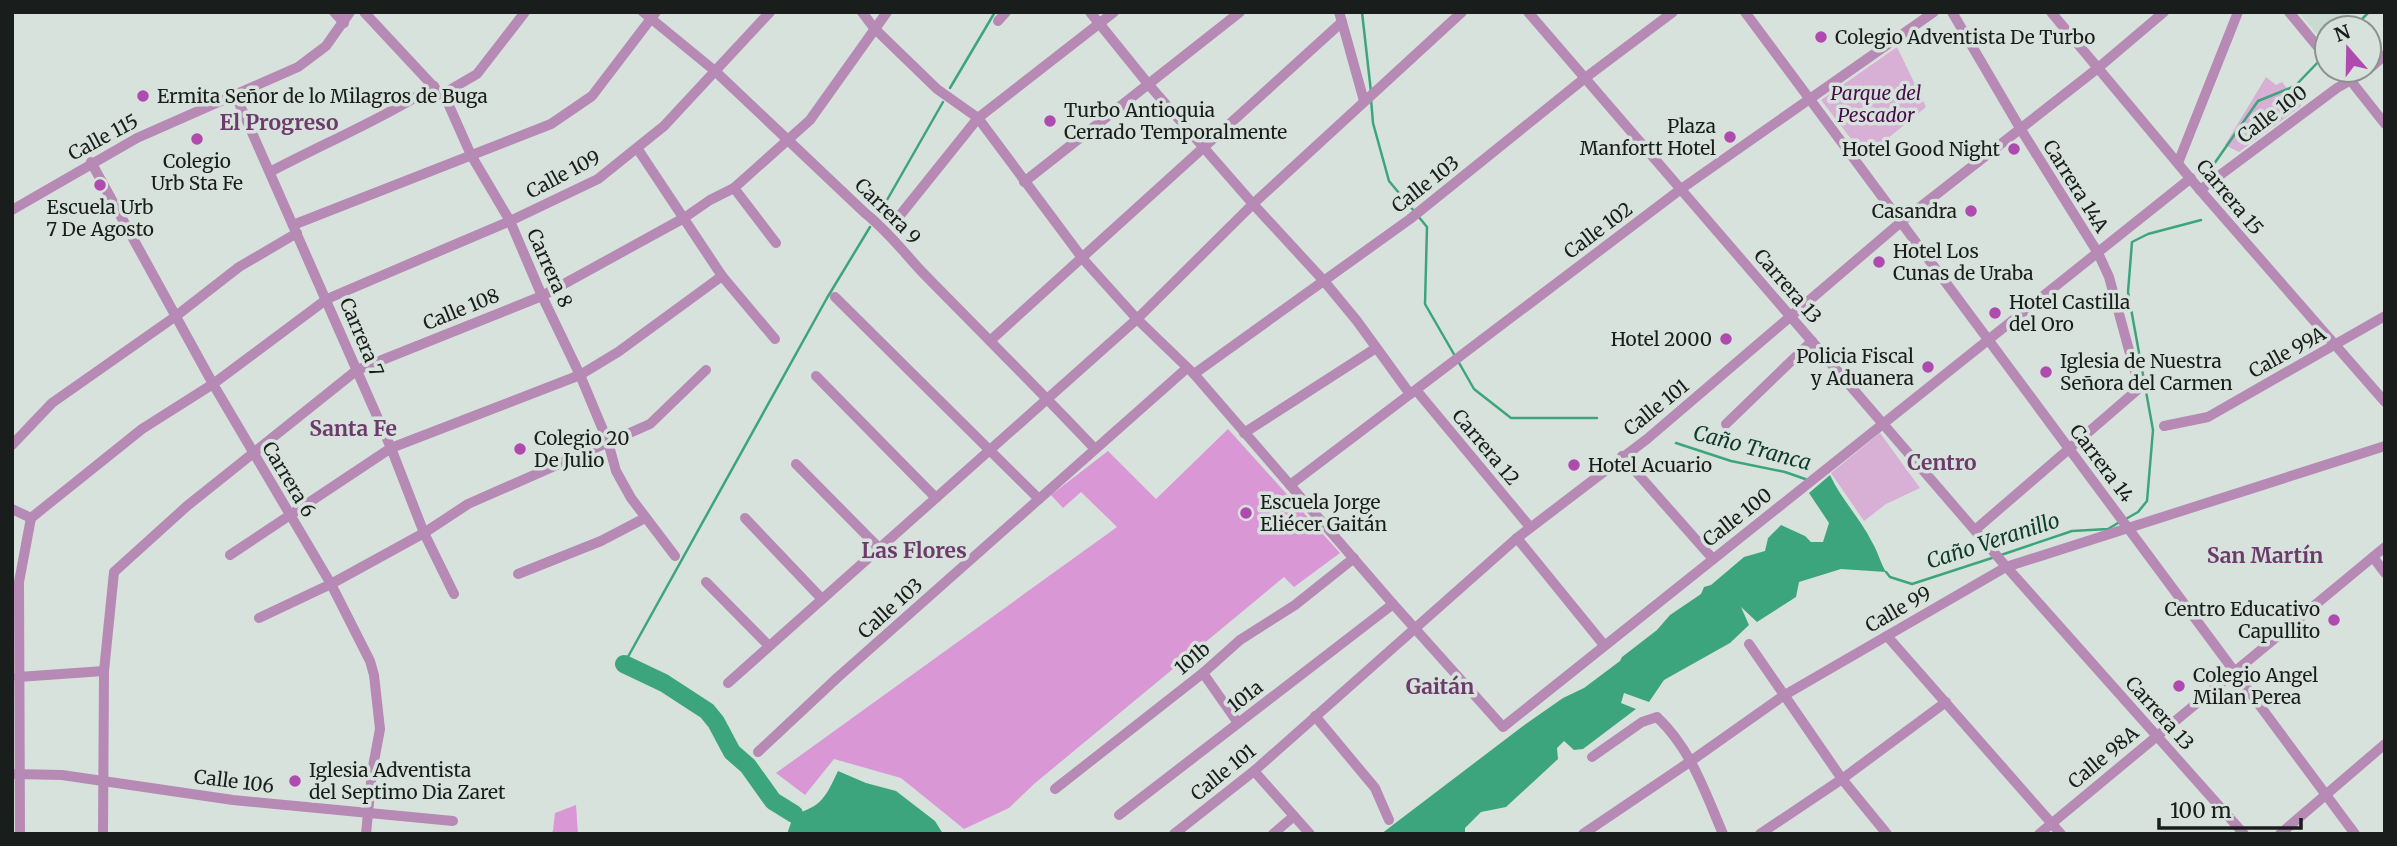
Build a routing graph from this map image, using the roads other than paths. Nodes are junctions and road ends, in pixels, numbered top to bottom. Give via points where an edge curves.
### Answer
1 (334, 12) edge
2 (350, 12) edge
3 (364, 12) edge
4 (525, 12) edge
5 (770, 12) edge
6 (862, 12) edge
7 (887, 12) edge
8 (1090, 12) edge
9 (1114, 12) edge
10 (1240, 12) edge
11 (1462, 12) edge
12 (1528, 12) edge
13 (1673, 12) edge
14 (1745, 12) edge
15 (1934, 12) edge
16 (1952, 12) edge
17 (2051, 12) edge
18 (2164, 12) edge
19 (2238, 12) edge
20 (2289, 12) edge
21 (650, 15) edge
22 (1340, 17) edge
23 (344, 23) junction
24 (1100, 23) junction
25 (874, 28) junction
26 (2313, 40) edge
27 (2098, 68) junction
28 (715, 71) junction
29 (1585, 78) junction
30 (2345, 84) edge
31 (2353, 84) edge
32 (1149, 85) junction
33 (437, 90) junction
34 (235, 94) junction
35 (1810, 99) junction
36 (1365, 100) junction
37 (978, 118) junction
38 (2385, 124) edge
39 (2020, 128) junction
40 (790, 140) junction
41 (637, 148) junction
42 (1205, 148) junction
43 (471, 155) junction
44 (92, 162) junction
45 (2178, 163) junction
46 (270, 172) junction
47 (2191, 178) junction
48 (1024, 182) junction
49 (734, 188) junction
50 (1681, 190) junction
51 (2200, 190) junction
52 (1253, 204) junction
53 (12, 210) edge
54 (901, 214) dead end
55 (684, 218) junction
56 (510, 221) junction
57 (1901, 222) junction
58 (295, 229) junction
59 (776, 243) dead end
60 (2098, 253) junction
61 (1083, 259) junction
62 (722, 276) junction
63 (1324, 281) junction
64 (542, 296) junction
65 (835, 298) dead end
66 (327, 299) junction
67 (176, 316) junction
68 (1790, 316) junction
69 (2385, 316) edge
70 (1137, 319) junction
71 (775, 339) dead end
72 (991, 340) junction
73 (1989, 340) junction
74 (1812, 341) junction
75 (2335, 345) junction
76 (1376, 348) junction
77 (357, 370) junction
78 (706, 370) dead end
79 (1190, 371) junction
80 (580, 375) junction
81 (816, 376) dead end
82 (213, 384) junction
83 (1413, 392) junction
84 (1048, 399) junction
85 (2385, 402) edge
86 (1884, 422) junction
87 (1726, 424) dead end
88 (2164, 426) dead end
89 (1244, 433) junction
90 (608, 442) junction
91 (12, 445) edge
92 (2385, 446) edge
93 (391, 448) junction
94 (1095, 449) junction
95 (2070, 449) junction
96 (990, 450) junction
97 (253, 453) junction
98 (1622, 456) junction
99 (796, 464) dead end
100 (1290, 485) junction
101 (936, 498) junction
102 (1039, 499) junction
103 (12, 509) edge
104 (289, 514) junction
105 (31, 518) junction
106 (645, 518) junction
107 (745, 518) dead end
108 (2125, 523) junction
109 (1530, 527) junction
110 (1975, 530) junction
111 (424, 533) junction
112 (1517, 538) junction
113 (2385, 547) edge
114 (879, 548) junction
115 (230, 555) dead end
116 (675, 556) dead end
117 (2373, 557) junction
118 (1354, 558) junction
119 (1713, 559) junction
120 (2004, 565) junction
121 (2385, 573) edge
122 (518, 574) dead end
123 (706, 582) dead end
124 (331, 584) junction
125 (454, 594) dead end
126 (822, 599) junction
127 (1393, 604) junction
128 (259, 618) dead end
129 (1414, 628) junction
130 (1888, 636) junction
131 (1604, 645) junction
132 (1749, 645) dead end
133 (769, 646) junction
134 (104, 671) junction
135 (2236, 672) junction
136 (1203, 673) junction
137 (18, 677) junction
138 (728, 683) dead end
139 (1783, 696) junction
140 (1946, 702) junction
141 (1315, 716) junction
142 (1238, 723) junction
143 (2157, 735) junction
144 (2385, 744) edge
145 (758, 752) dead end
146 (1592, 757) dead end
147 (1691, 761) junction
148 (1254, 771) junction
149 (16, 774) edge
150 (1842, 779) junction
151 (102, 780) junction
152 (1055, 789) dead end
153 (2325, 796) junction
154 (368, 813) junction
155 (1119, 815) dead end
156 (1294, 816) junction
157 (1389, 820) dead end
158 (453, 821) dead end
159 (2052, 823) junction
160 (1586, 833) edge
161 (20, 834) edge
162 (103, 834) edge
163 (366, 834) edge
164 (1174, 834) edge
165 (1273, 834) edge
166 (1310, 834) edge
167 (1723, 834) edge
168 (1760, 834) edge
169 (1887, 834) edge
170 (2039, 834) edge
171 (2061, 834) edge
172 (2244, 834) edge
173 (2280, 834) edge
174 (2355, 834) edge

1 - 23 street
2 - 23 street, Calle 115
3 - 33 street, Carrera 8
4 - 33 street via 477,74
5 - 28 street, Calle 109
6 - 25 street
7 - 25 street, Calle 108
8 - 24 street
9 - 24 street
10 - 32 street
11 - 36 street
12 - 29 street, Carrera 13
13 - 29 street, Calle 103
14 - 35 street, Carrera 14
15 - 35 street, Calle 102
16 - 39 street, Carrera 14A
17 - 27 street, Carrera 15
18 - 27 street, Calle 101
19 - 45 street
20 - 26 street
21 - 28 street, Carrera 9
21 - 43 street via 592,96 551,124
22 - 36 street
22 - 42 street
23 - 34 street, Calle 115 via 306,62
24 - 32 street
24 - 37 street
25 - 37 street via 937,89
25 - 40 street, Calle 108 via 810,120
27 - 39 street, Calle 101
27 - 45 street, Carrera 15
28 - 40 street, Carrera 9
28 - 41 street, Calle 109
29 - 50 street, Carrera 13
29 - 63 street, Calle 103 via 1428,205
30 - 51 street, Calle 100
31 - 38 street
32 - 42 street
32 - 48 street
33 - 43 street, Carrera 8 via 447,101
33 - 46 street
34 - 44 street, Calle 115
34 - 46 street, Carrera 7
35 - 50 street, Calle 102
35 - 57 street, Carrera 14
36 - 52 street
37 - 48 street
37 - 54 street
39 - 57 street, Calle 101
39 - 60 street, Carrera 14A
40 - 49 street, Calle 108
40 - 72 street, Carrera 9 via 888,231
41 - 55 street
41 - 56 street, Calle 109 via 598,179
42 - 52 street, Carrera 12
42 - 61 street
43 - 56 street, Carrera 8
43 - 58 street
44 - 53 street, Calle 115
44 - 67 street, Carrera 6
45 - 47 street, Carrera 15
46 - 58 street, Carrera 7
47 - 51 street, Carrera 15
47 - 60 street, Calle 100
48 - 61 street
49 - 55 street, Calle 108
49 - 59 street
50 - 68 street, Carrera 13
50 - 83 street, Calle 102
51 - 75 street, Carrera 15
52 - 63 street, Carrera 12
52 - 70 street
55 - 62 street
55 - 64 street, Calle 108
56 - 64 street, Carrera 8
56 - 66 street, Calle 109
57 - 68 street, Calle 101
57 - 73 street, Carrera 14
58 - 66 street, Carrera 7
58 - 67 street
60 - 73 street, Calle 100
60 - 95 street, Carrera 14A via 2129,347 2136,391
61 - 70 street
61 - 72 street
62 - 71 street
62 - 80 street
63 - 76 street, Carrera 12
63 - 79 street, Calle 103
64 - 77 street, Calle 108
64 - 80 street, Carrera 8
65 - 96 street
66 - 77 street, Carrera 7
66 - 82 street, Calle 109
67 - 82 street, Carrera 6
67 - 91 street via 52,403
68 - 74 street, Carrera 13
68 - 98 street, Calle 101
69 - 75 street, Calle 99A
70 - 79 street
70 - 84 street
72 - 84 street, Carrera 9
73 - 86 street, Calle 100
73 - 95 street, Carrera 14
74 - 86 street, Carrera 13
74 - 87 street
75 - 85 street, Carrera 15
75 - 88 street, Calle 99A via 2208,417
76 - 83 street, Carrera 12
76 - 89 street
77 - 93 street, Carrera 7
77 - 97 street, Calle 108
78 - 90 street via 650,424
79 - 89 street
79 - 94 street, Calle 103
80 - 90 street, Carrera 8
80 - 93 street
81 - 101 street
82 - 97 street, Carrera 6
82 - 105 street, Calle 109 via 142,429
83 - 100 street, Calle 102
83 - 109 street, Carrera 12
84 - 94 street, Carrera 9
84 - 96 street
86 - 110 street, Carrera 13
86 - 119 street, Calle 100
89 - 100 street
90 - 106 street, Carrera 8 via 616,471
90 - 111 street via 468,504
92 - 108 street, Calle 99
93 - 104 street
93 - 111 street, Carrera 7
94 - 102 street, Calle 103
95 - 108 street, Carrera 14
95 - 110 street
96 - 101 street
96 - 102 street
97 - 104 street, Carrera 6
97 - 134 street, Calle 108 via 114,572
98 - 109 street, Calle 101
98 - 119 street
99 - 114 street
100 - 118 street
101 - 114 street
102 - 145 street, Calle 103
103 - 105 street
104 - 115 street
104 - 124 street, Carrera 6
105 - 137 street via 19,582
106 - 116 street, Carrera 8
106 - 122 street
107 - 126 street
108 - 120 street, Calle 99
108 - 135 street, Carrera 14
109 - 112 street, Calle 101
110 - 120 street, Carrera 13
111 - 124 street
111 - 125 street, Carrera 7
112 - 129 street, Calle 101
112 - 131 street
113 - 117 street, Calle 98A
114 - 126 street
117 - 121 street
117 - 135 street, Calle 98A
118 - 127 street
118 - 136 street, 101b via 1295,605 1240,640
119 - 131 street, Calle 100
120 - 130 street, Calle 99
120 - 143 street, Carrera 13
123 - 133 street
124 - 128 street
124 - 154 street, Carrera 6 via 374,675 380,729
126 - 133 street
127 - 129 street
127 - 142 street, 101a
129 - 131 street, Calle 100 via 1503,727
129 - 141 street, Calle 101
130 - 139 street, Calle 99
130 - 140 street
132 - 139 street
133 - 138 street
134 - 137 street
134 - 151 street, Calle 108
135 - 143 street, Calle 98A
135 - 153 street, Carrera 14
136 - 142 street
136 - 152 street, 101b
137 - 149 street
139 - 147 street, Calle 99
139 - 150 street
140 - 150 street
140 - 159 street
141 - 148 street, Calle 101
141 - 157 street via 1375,788
142 - 155 street, 101a
143 - 159 street, Calle 98A
143 - 172 street, Carrera 13
144 - 153 street
146 - 147 street via 1642,722 1657,717 1674,733
147 - 160 street, Calle 99
147 - 167 street
148 - 156 street
148 - 164 street, Calle 101
149 - 151 street, Calle 106
149 - 161 street
150 - 168 street
150 - 169 street
151 - 154 street, Calle 106 via 233,800
151 - 162 street, Calle 108
153 - 173 street
153 - 174 street, Carrera 14
154 - 158 street, Calle 106
154 - 163 street, Carrera 6
156 - 165 street
156 - 166 street
159 - 170 street, Calle 98A
159 - 171 street

